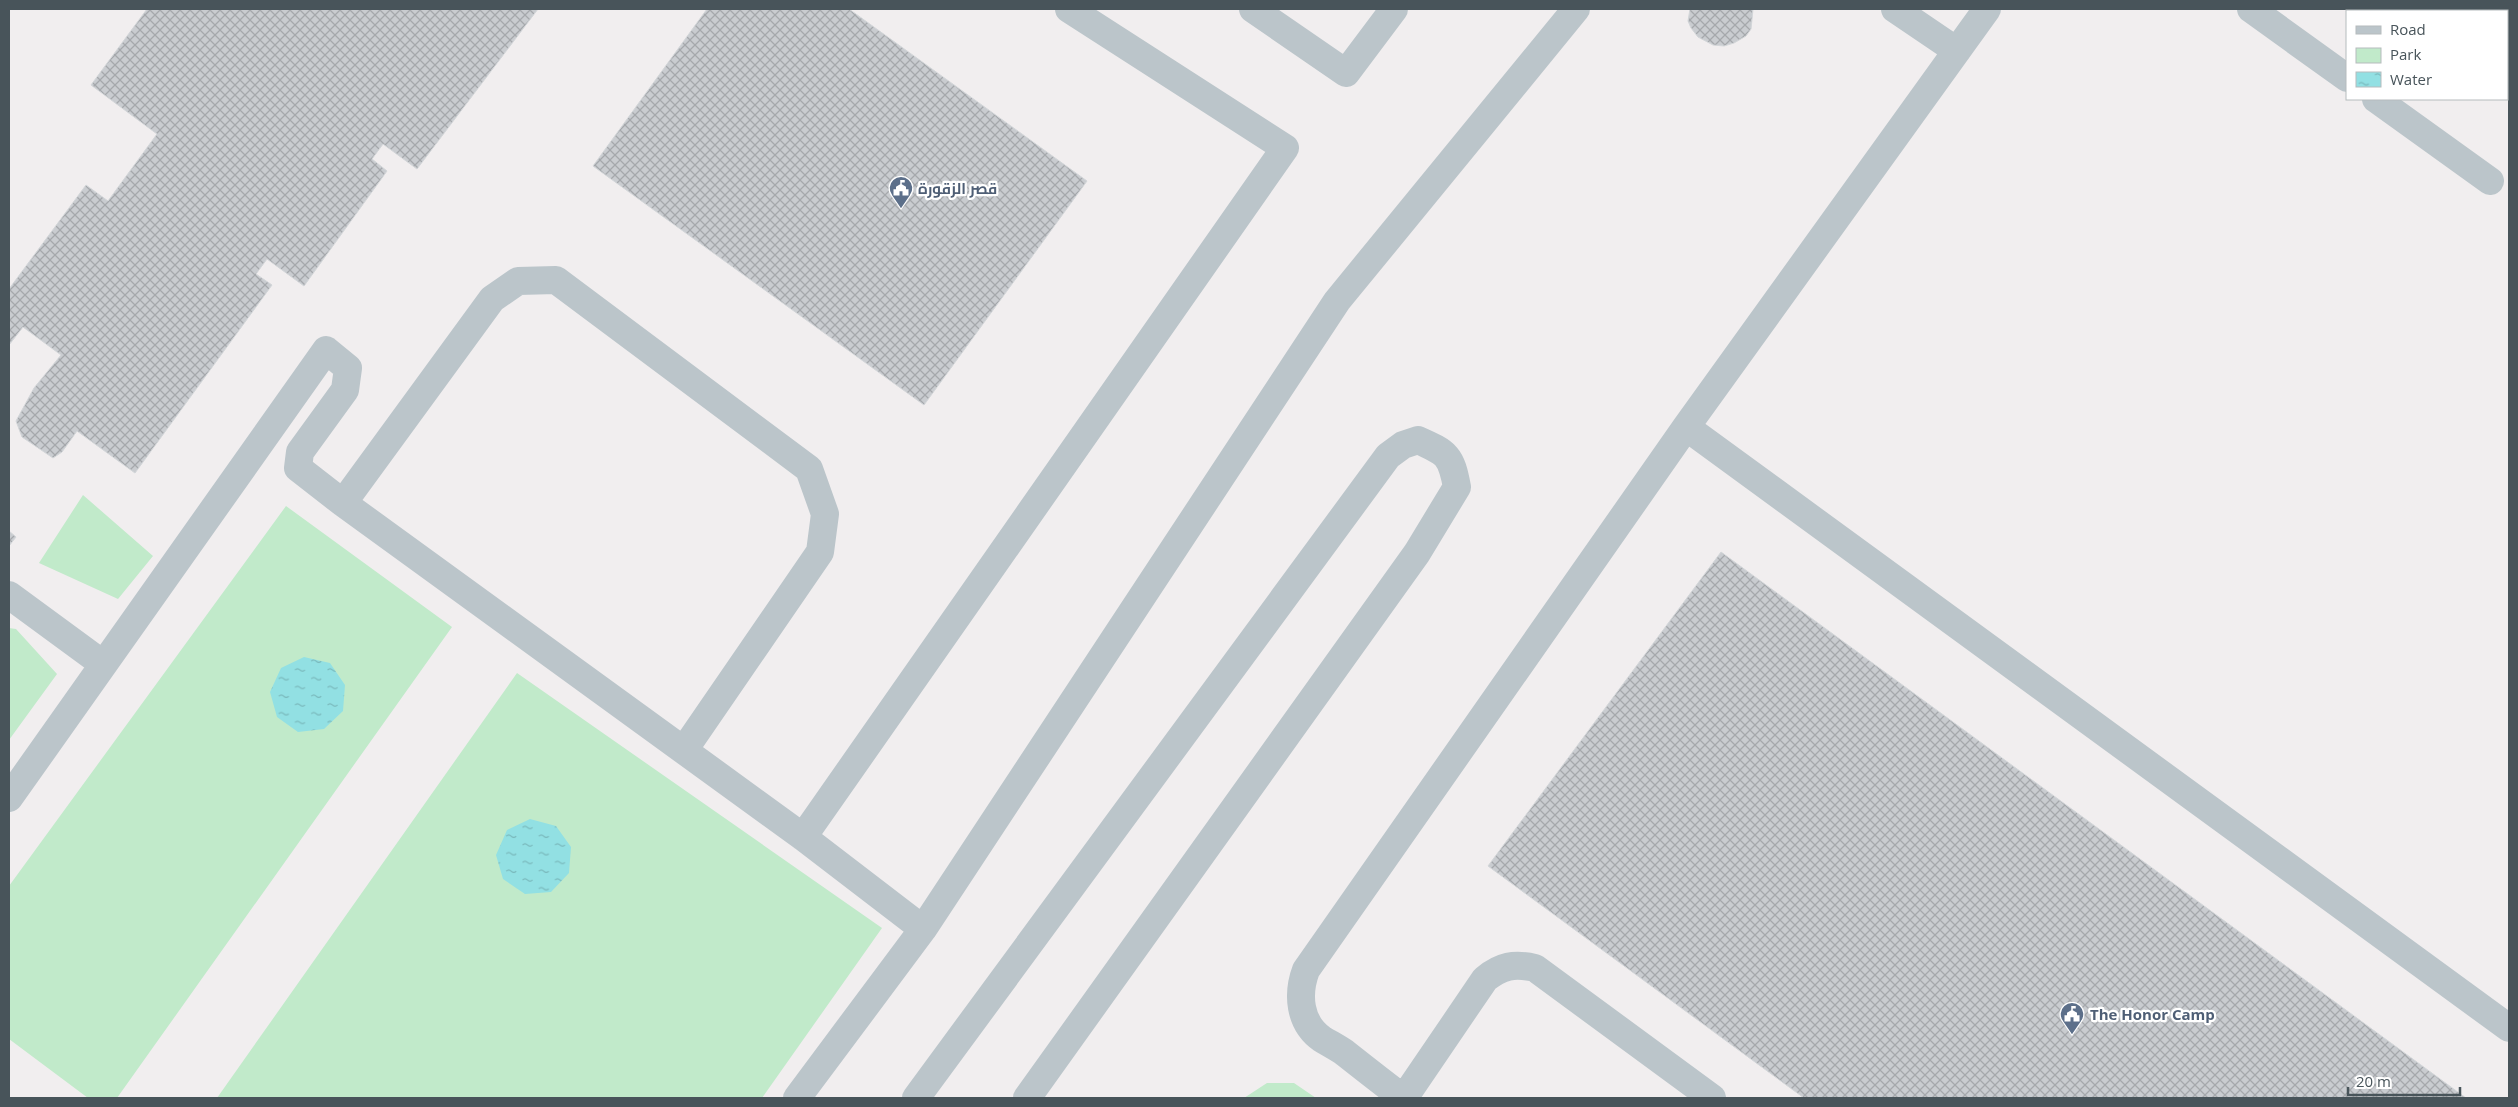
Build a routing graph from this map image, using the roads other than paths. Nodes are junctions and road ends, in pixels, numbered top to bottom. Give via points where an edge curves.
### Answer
1 (1069, 9) edge
2 (1253, 9) edge
3 (1394, 9) edge
4 (1576, 9) edge
5 (1895, 9) edge
6 (1987, 9) edge
7 (2251, 9) edge
8 (1956, 51) junction
9 (2346, 77) edge
10 (2377, 100) edge
11 (2490, 180) dead end
12 (1686, 427) junction
13 (343, 503) junction
14 (9, 595) edge
15 (103, 664) junction
16 (684, 750) junction
17 (9, 798) edge
18 (803, 837) junction
19 (923, 929) junction
20 (2509, 1028) edge
21 (797, 1098) edge
22 (916, 1098) edge
23 (1027, 1098) edge
24 (1403, 1098) edge
25 (1712, 1098) edge

1 - 18 street via 1286,148
2 - 3 street via 1346,73
4 - 19 street via 1337,301
5 - 8 street
6 - 8 street
7 - 9 street
8 - 12 street
10 - 11 street
12 - 20 street
12 - 24 street via 1306,970 1300,998 1310,1027
13 - 15 street via 298,468 300,452 345,390 348,368 326,350
13 - 16 street
13 - 16 street via 492,299 518,281 556,280 809,469 825,514 820,552
14 - 15 street
15 - 17 street
16 - 18 street
18 - 19 street
19 - 21 street
22 - 23 street via 1388,456 1403,445 1418,440 1444,452 1458,487 1417,553
24 - 25 street via 1485,979 1502,968 1522,965 1535,968

